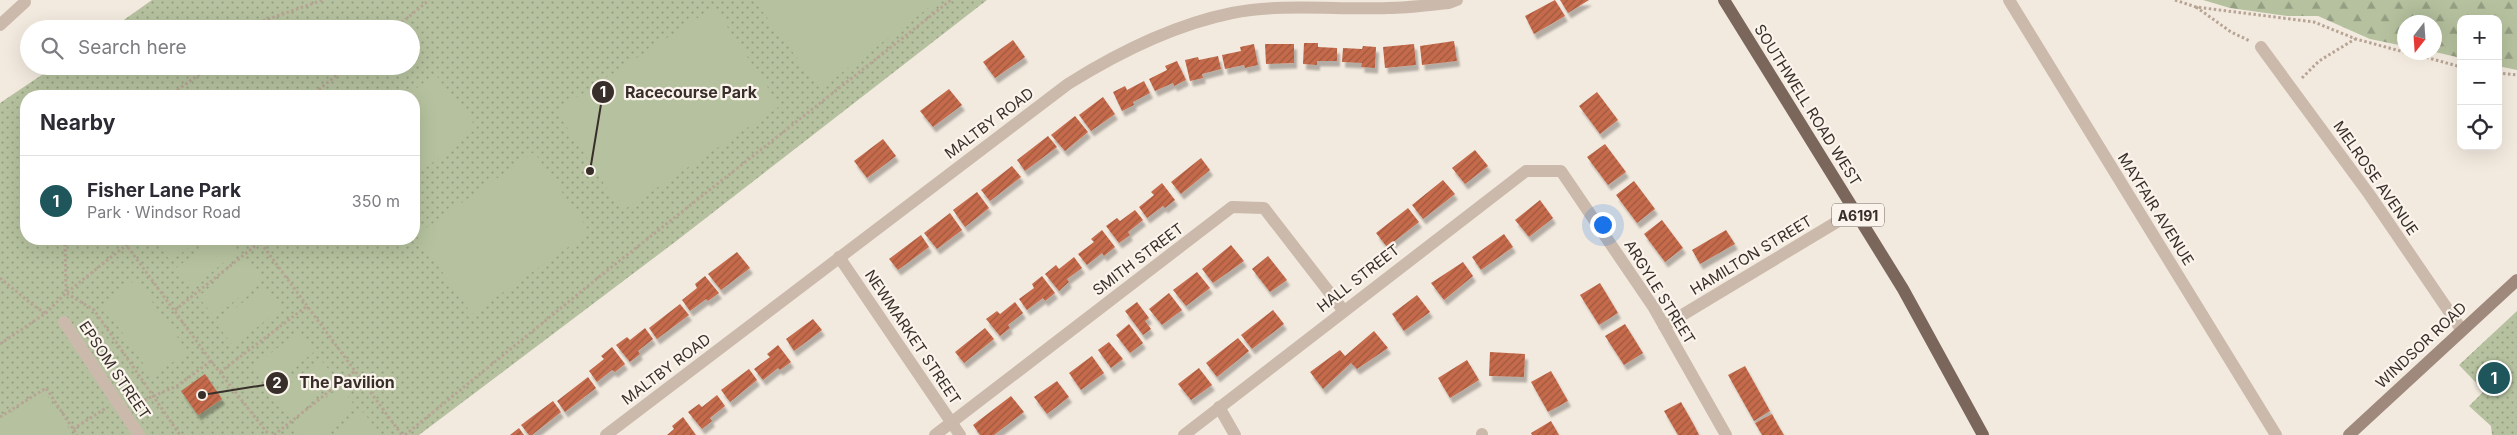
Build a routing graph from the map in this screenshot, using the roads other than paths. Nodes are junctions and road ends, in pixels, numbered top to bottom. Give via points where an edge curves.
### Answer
1 (1457, 0) edge
2 (1724, 0) edge
3 (2009, 0) edge
4 (25, 2) dead end
5 (0, 25) edge
6 (2261, 47) road end
7 (1561, 171) joint
8 (1855, 211) junction
9 (839, 257) junction
10 (2517, 280) edge
11 (1343, 310) junction
12 (64, 322) dead end
13 (1664, 326) junction
14 (2462, 329) junction
15 (1219, 407) junction
16 (951, 423) junction
17 (139, 435) edge
18 (606, 435) edge
19 (935, 435) edge
20 (960, 435) edge
21 (1184, 435) edge
22 (1235, 435) edge
23 (1726, 435) edge
24 (1983, 435) edge
25 (2276, 435) edge
26 (2349, 435) edge

1 - 9 street, MALTBY ROAD via 1388,8 1298,7 1251,11 1189,24 1111,57 1068,84
2 - 8 main road, SOUTHWELL ROAD WEST / A6191
3 - 25 street, MAYFAIR AVENUE
4 - 5 street
6 - 14 street, MELROSE AVENUE
7 - 11 street, HALL STREET via 1526,171
7 - 13 street, ARGYLE STREET
8 - 13 street, HAMILTON STREET
8 - 24 main road, SOUTHWELL ROAD WEST / A6191 via 1903,288
9 - 16 street, NEWMARKET STREET
9 - 18 street, MALTBY ROAD
10 - 14 main road, WINDSOR ROAD
11 - 15 street, HALL STREET
11 - 16 street, SMITH STREET via 1264,208 1232,208
12 - 17 street, EPSOM STREET
13 - 23 street, ARGYLE STREET
14 - 26 main road, WINDSOR ROAD
15 - 21 street, HALL STREET
15 - 22 street
16 - 19 street, SMITH STREET
16 - 20 street, NEWMARKET STREET

